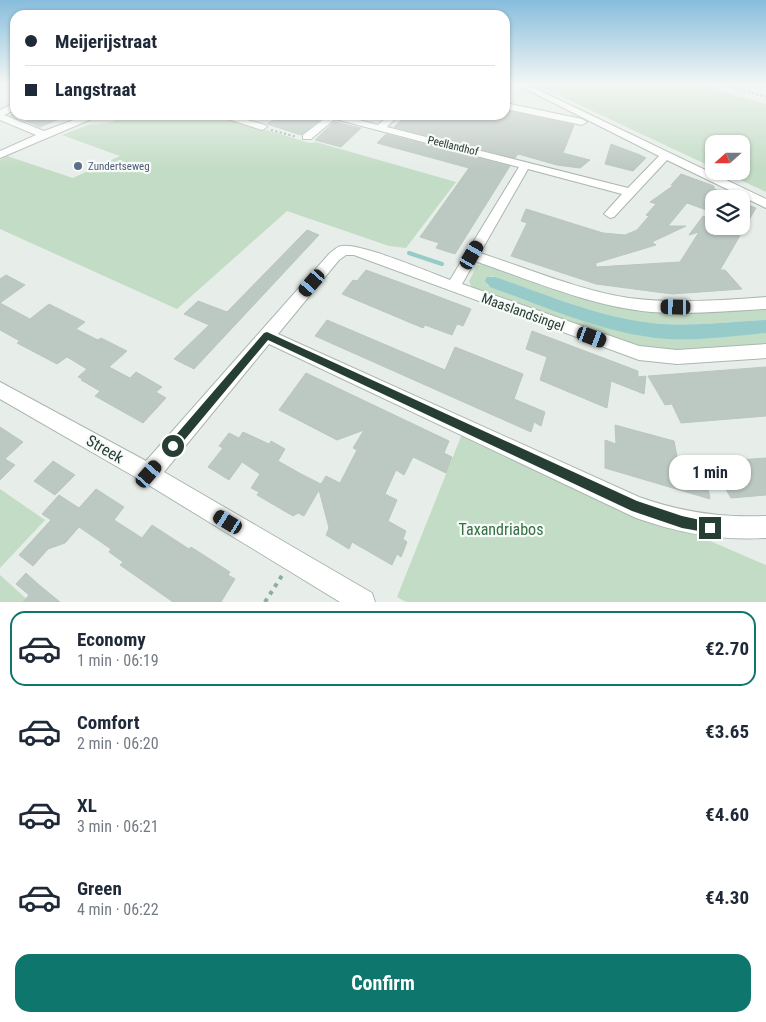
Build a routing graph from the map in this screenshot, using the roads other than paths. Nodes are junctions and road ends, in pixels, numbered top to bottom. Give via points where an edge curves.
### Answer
1 (540, 113) edge
2 (578, 113) edge
3 (590, 119) junction
4 (11, 120) edge
5 (81, 120) edge
6 (238, 120) edge
7 (329, 120) edge
8 (349, 120) edge
9 (389, 120) edge
10 (262, 127) road end
11 (380, 128) junction
12 (43, 134) junction
13 (307, 137) road end
14 (0, 155) edge
15 (665, 155) junction
16 (525, 165) junction
17 (630, 192) junction
18 (766, 204) edge
19 (610, 214) dead end
20 (472, 255) junction
21 (454, 286) junction
22 (766, 302) edge
23 (267, 336) junction
24 (766, 351) edge
25 (0, 390) edge
26 (149, 474) junction
27 (766, 527) edge
28 (362, 602) edge

1 - 3 street via 584,122
2 - 3 street
3 - 15 street
4 - 12 street
5 - 12 street
6 - 10 street
7 - 13 street, Peellandhof
8 - 11 street, Peellandhof
9 - 11 street
11 - 16 street, Peellandhof
12 - 14 street
15 - 17 street
15 - 18 street
16 - 17 street, Peellandhof
16 - 20 street
17 - 19 street
20 - 21 street
20 - 22 street via 589,294 634,304 676,307
21 - 23 street, Maaslandsingel via 355,251 343,250
21 - 24 street, Maaslandsingel via 639,353 677,357
23 - 26 street
23 - 27 street via 651,512 710,528
25 - 26 street, Streek
26 - 28 street, Streek

